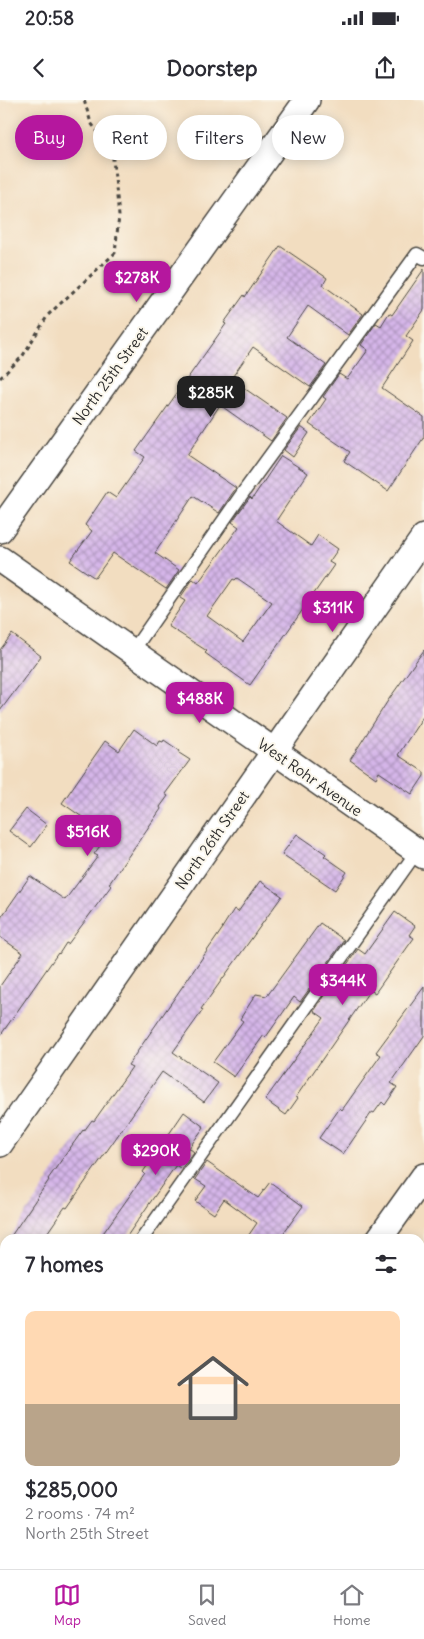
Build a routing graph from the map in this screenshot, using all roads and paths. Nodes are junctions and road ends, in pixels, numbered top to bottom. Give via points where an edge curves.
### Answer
1 (84, 100) edge
2 (307, 100) edge
3 (424, 258) edge
4 (0, 378) edge
5 (0, 530) edge
6 (424, 537) edge
7 (0, 559) edge
8 (132, 652) junction
9 (274, 752) junction
10 (422, 849) edge
11 (0, 1144) edge
12 (424, 1176) edge
13 (146, 1234) edge
14 (383, 1234) edge

1 - 4 path via 91,123 112,150 119,216 115,253 48,315 22,357
2 - 5 street, North 25th Street
3 - 8 lane via 417,254 242,494
6 - 9 street, North 26th Street
7 - 8 street, West Rohr Avenue
8 - 9 street, West Rohr Avenue
9 - 10 street, West Rohr Avenue
9 - 11 street, North 26th Street
10 - 13 lane
12 - 14 street

